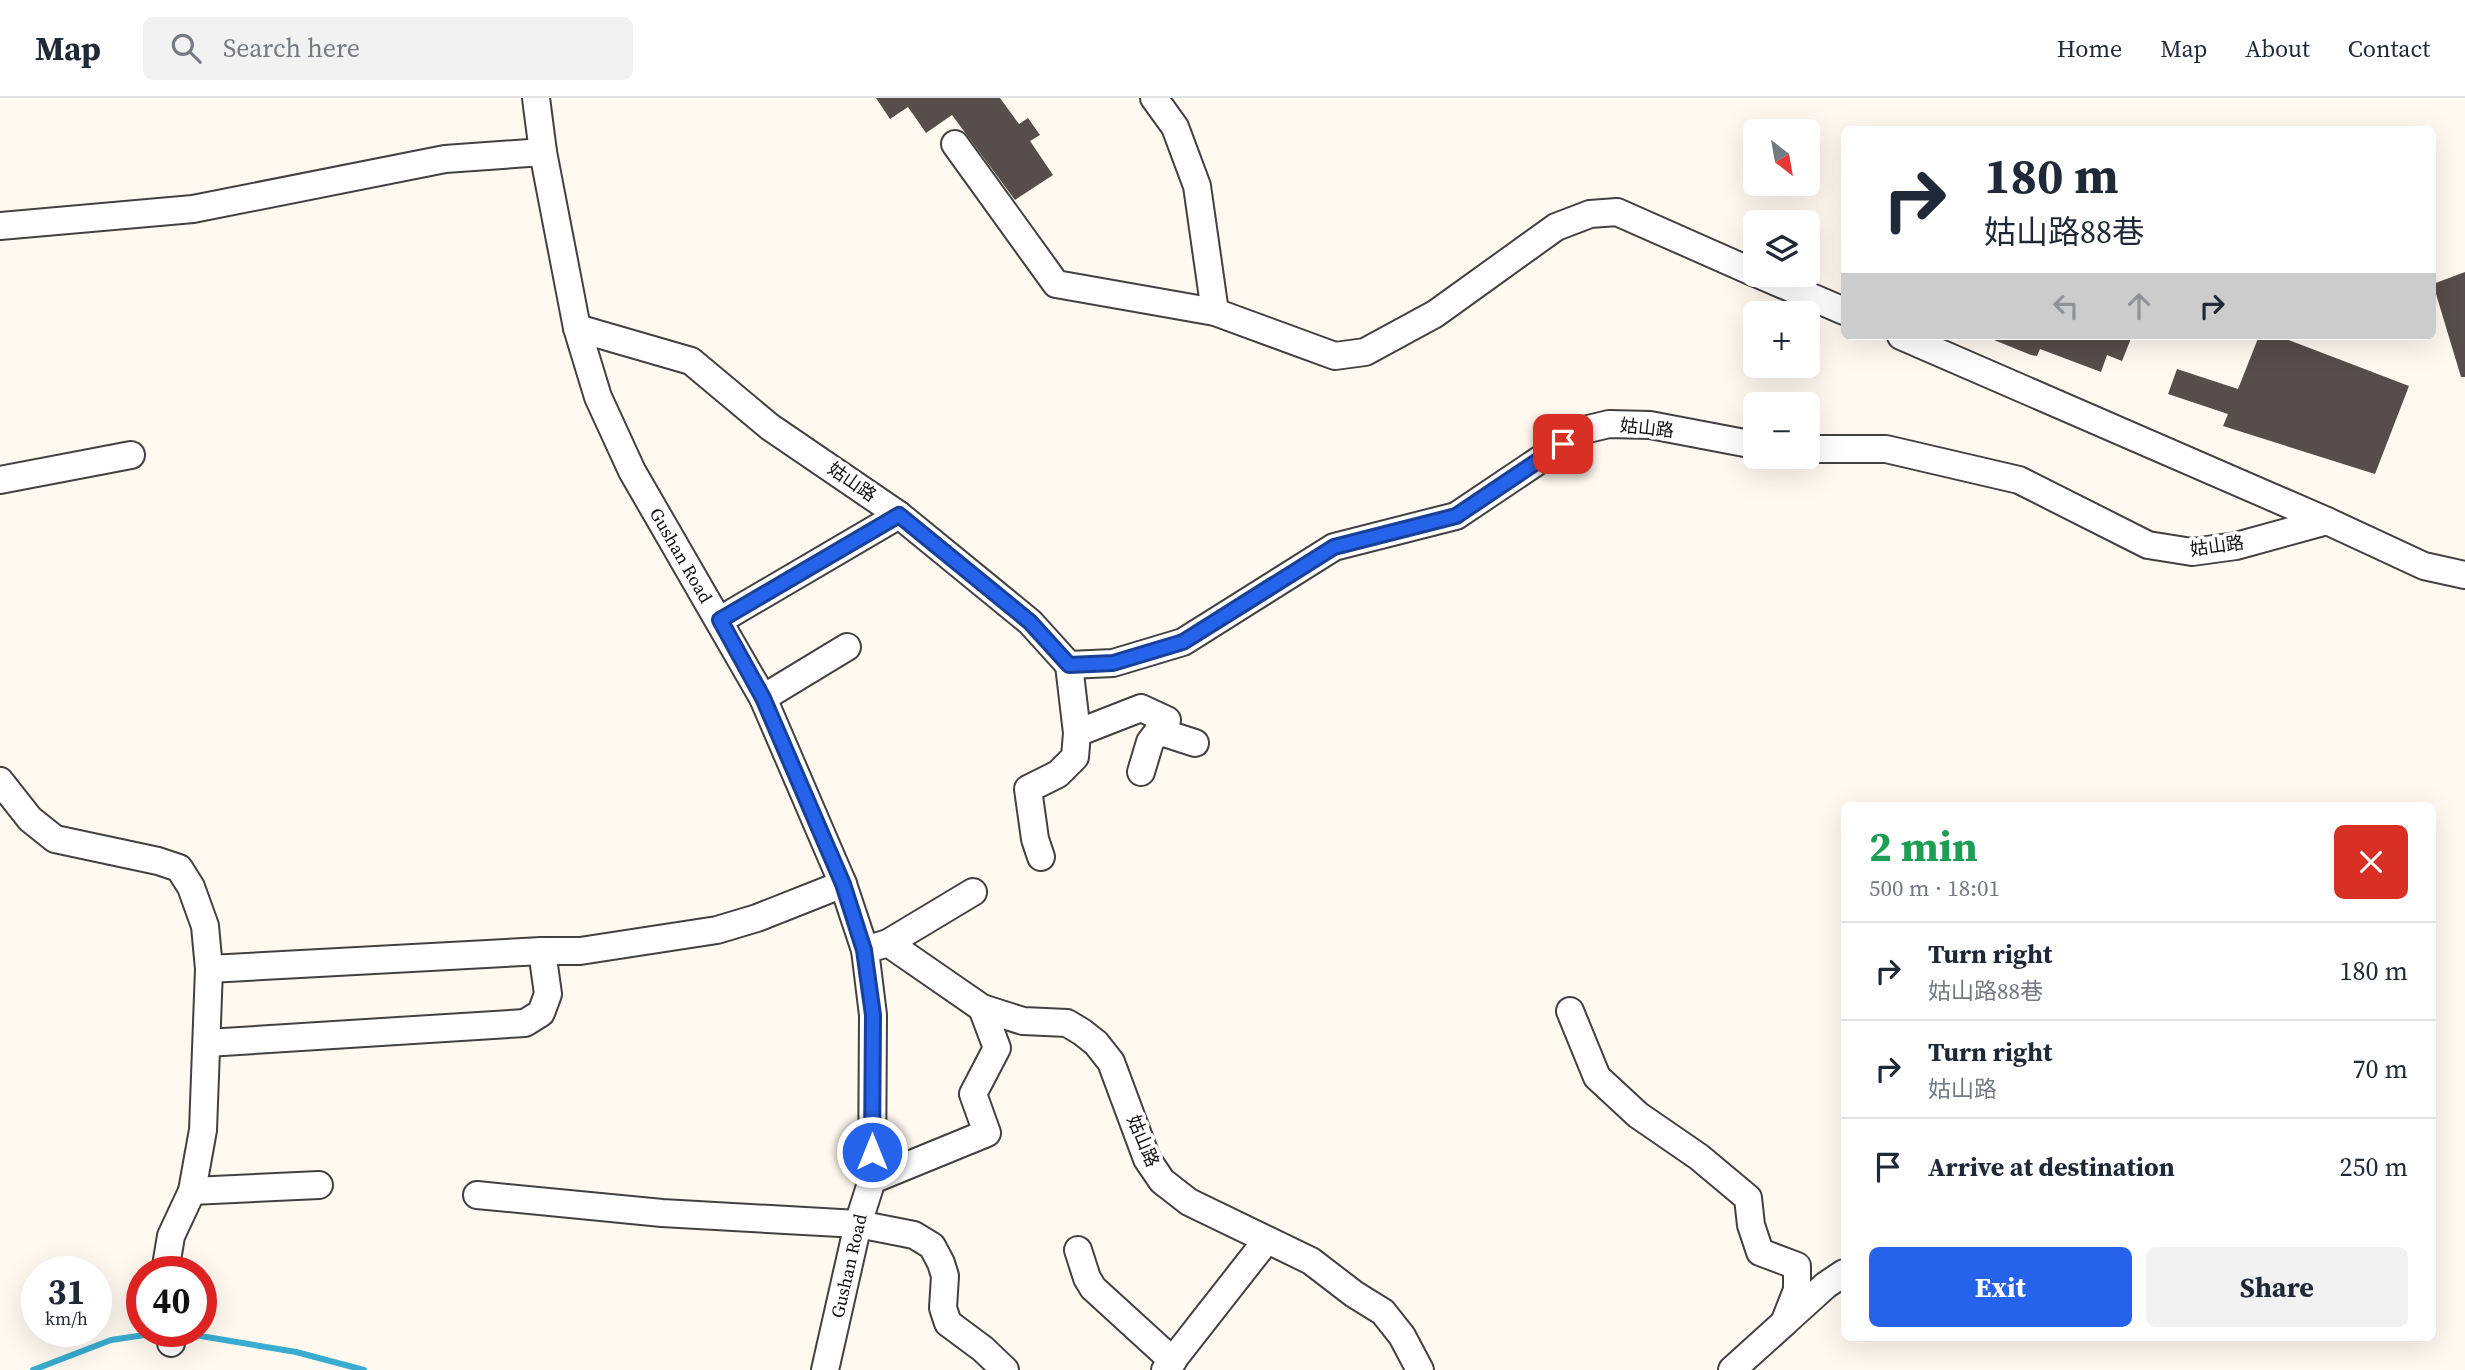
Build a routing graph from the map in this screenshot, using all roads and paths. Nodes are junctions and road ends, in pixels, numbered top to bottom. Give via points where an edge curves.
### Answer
1 (536, 98) edge
2 (1154, 98) edge
3 (955, 144) dead end
4 (543, 152) junction
5 (0, 226) edge
6 (1743, 267) edge
7 (1787, 287) edge
8 (1841, 311) edge
9 (1215, 312) junction
10 (577, 328) junction
11 (1910, 340) edge
12 (1743, 443) edge
13 (1820, 449) edge
14 (131, 454) dead end
15 (0, 480) edge
16 (899, 515) junction
17 (2327, 521) junction
18 (2465, 575) edge
19 (720, 620) junction
20 (847, 647) dead end
21 (1069, 665) junction
22 (763, 698) junction
23 (1158, 731) junction
24 (1077, 733) junction
25 (1195, 743) dead end
26 (1141, 772) dead end
27 (0, 781) edge
28 (1041, 857) dead end
29 (843, 884) junction
30 (973, 891) dead end
31 (876, 946) junction
32 (542, 951) junction
33 (209, 969) junction
34 (982, 1008) junction
35 (1570, 1011) dead end
36 (207, 1043) junction
37 (872, 1180) junction
38 (319, 1185) dead end
39 (192, 1191) junction
40 (477, 1195) dead end
41 (858, 1224) junction
42 (1266, 1241) junction
43 (1078, 1250) dead end
44 (168, 1256) edge
45 (1841, 1275) edge
46 (1784, 1323) junction
47 (1169, 1365) edge
48 (825, 1370) edge
49 (1005, 1370) edge
50 (1420, 1370) edge
51 (1732, 1370) edge

1 - 4 street, Gushan Road
2 - 9 street via 1175,127 1197,186
3 - 9 street via 1056,284
4 - 5 street via 445,159 193,209
4 - 10 street, Gushan Road
6 - 9 street via 1617,212 1590,214 1556,227 1435,314 1365,352 1335,356
7 - 8 street
10 - 16 street, 姑山路 via 691,361 770,428
10 - 19 street, Gushan Road via 597,397 632,471
11 - 17 street
12 - 21 street, 姑山路 via 1650,425 1609,424 1584,430 1456,516 1334,547 1183,642 1113,663
13 - 17 street, 姑山路 via 1886,449 2019,480 2148,545 2192,552 2236,546
14 - 15 street
16 - 19 street
16 - 21 street, 姑山路 via 1030,622
17 - 18 street via 2424,566
19 - 22 street, Gushan Road
20 - 22 street
21 - 24 street
22 - 29 street, Gushan Road
23 - 24 street via 1167,720 1141,708
23 - 25 street
23 - 26 street via 1150,741
24 - 28 street via 1075,757 1058,774 1028,789
27 - 33 street via 30,819 55,839 179,868 205,926
29 - 31 street, Gushan Road
29 - 32 street via 717,930 580,951
30 - 31 street
31 - 34 street, 姑山路
31 - 37 street, Gushan Road
32 - 33 street
32 - 36 street via 548,994 541,1013 525,1023
33 - 36 street
34 - 37 street via 997,1048 972,1094 987,1133
34 - 42 street, 姑山路 via 1023,1021 1067,1023 1083,1032 1111,1062 1147,1159 1162,1181 1189,1202
35 - 46 street via 1597,1077 1638,1115 1748,1198 1760,1252 1797,1266 1797,1290
36 - 39 street via 203,1130
37 - 41 street, Gushan Road
38 - 39 street
39 - 44 street via 171,1236
40 - 41 street via 662,1213
41 - 48 street, Gushan Road
41 - 49 street via 914,1235 932,1247 945,1276 943,1308 948,1323
42 - 47 street
42 - 50 street, 姑山路 via 1311,1261 1383,1312
43 - 47 street via 1093,1288
45 - 46 street
46 - 51 street

